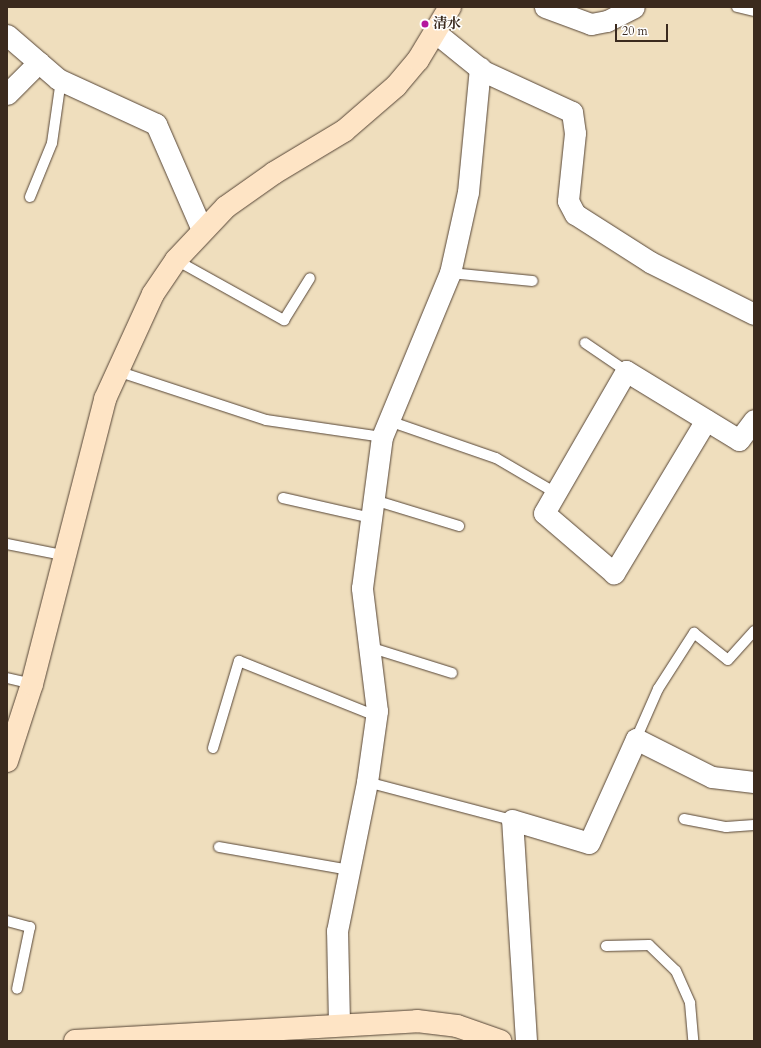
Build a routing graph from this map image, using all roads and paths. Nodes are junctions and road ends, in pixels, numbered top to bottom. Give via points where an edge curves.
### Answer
1 (450, 7) edge
2 (545, 7) edge
3 (634, 7) edge
4 (737, 7) edge
5 (754, 11) edge
6 (436, 33) junction
7 (7, 35) edge
8 (39, 62) junction
9 (480, 68) junction
10 (61, 80) junction
11 (7, 94) edge
12 (30, 197) dead end
13 (202, 230) junction
14 (176, 260) junction
15 (450, 273) junction
16 (310, 278) dead end
17 (533, 281) dead end
18 (754, 314) edge
19 (585, 343) dead end
20 (117, 371) junction
21 (626, 371) junction
22 (706, 420) junction
23 (754, 420) edge
24 (385, 429) junction
25 (556, 493) junction
26 (283, 498) dead end
27 (372, 509) junction
28 (458, 526) dead end
29 (7, 544) edge
30 (67, 556) junction
31 (754, 632) edge
32 (369, 647) junction
33 (452, 674) dead end
34 (7, 678) edge
35 (32, 684) junction
36 (376, 716) junction
37 (636, 739) junction
38 (213, 748) dead end
39 (7, 761) edge
40 (367, 782) junction
41 (754, 782) edge
42 (684, 819) dead end
43 (512, 820) junction
44 (754, 825) edge
45 (219, 847) dead end
46 (349, 870) junction
47 (7, 921) edge
48 (606, 946) dead end
49 (17, 989) dead end
50 (339, 1024) junction
51 (75, 1041) edge
52 (500, 1041) edge
53 (526, 1041) edge
54 (693, 1041) edge

1 - 6 street
2 - 3 street via 591,24 607,21
4 - 5 lane
6 - 9 street
6 - 13 street via 396,86 373,108 321,147 247,190
7 - 8 street
8 - 10 street
8 - 11 street
9 - 15 street via 468,192
9 - 18 street via 572,112 575,133 568,201 574,214 650,262
10 - 12 lane via 52,143
10 - 13 street via 156,124
13 - 14 street
14 - 16 lane via 284,320
14 - 20 street via 153,294
15 - 17 lane
15 - 24 street
19 - 21 lane
20 - 24 lane via 266,420
20 - 30 street via 105,399
21 - 22 street
21 - 25 street
22 - 23 street via 739,440
22 - 25 street via 614,573 544,513
24 - 25 lane via 496,458
24 - 27 street
26 - 27 lane
27 - 28 lane
27 - 32 street via 362,588
29 - 30 lane
30 - 35 street
31 - 37 lane via 728,660 694,633 658,689
32 - 33 lane
32 - 36 street
34 - 35 lane
35 - 39 street
36 - 38 lane via 240,661
36 - 40 street
37 - 41 street via 712,777
37 - 43 street via 589,843
40 - 43 lane
40 - 46 street
42 - 44 lane via 726,827
43 - 53 street
45 - 46 lane
46 - 50 street via 337,931
47 - 49 lane via 30,927
48 - 54 lane via 649,945 676,971 690,1003
50 - 51 street
50 - 52 street via 423,1022 457,1026

